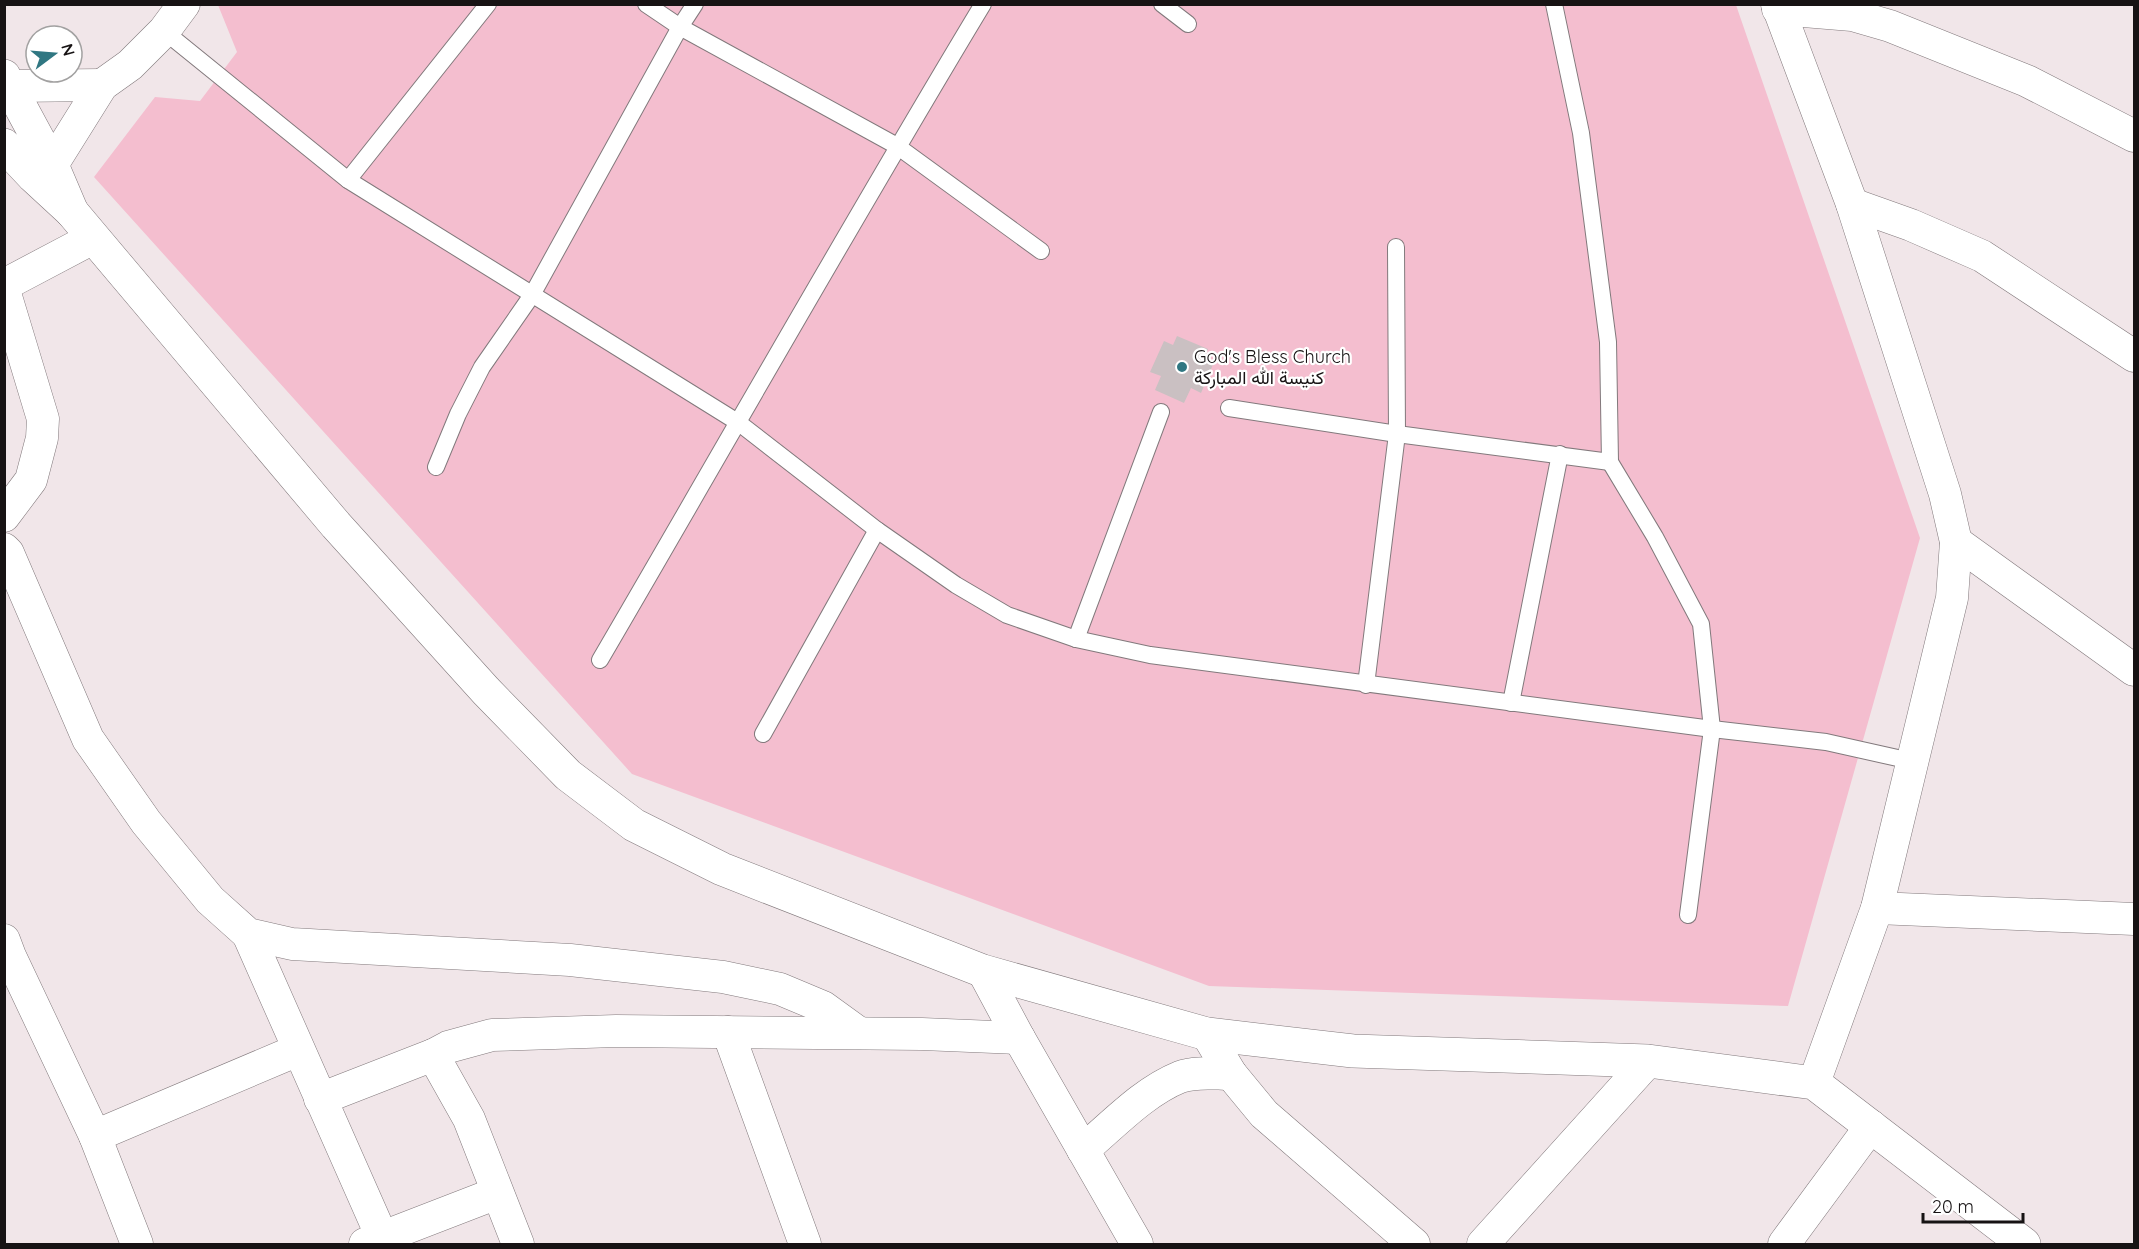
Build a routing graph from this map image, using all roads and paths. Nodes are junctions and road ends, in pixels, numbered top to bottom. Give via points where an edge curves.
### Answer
1 (184, 4) edge
2 (488, 4) edge
3 (646, 4) edge
4 (695, 4) edge
5 (983, 4) edge
6 (1162, 4) edge
7 (1554, 4) edge
8 (1777, 7) edge
9 (1188, 24) dead end
10 (680, 27) junction
11 (164, 31) junction
12 (7, 84) edge
13 (102, 85) junction
14 (2134, 136) edge
15 (4, 145) edge
16 (897, 146) junction
17 (43, 171) junction
18 (348, 180) junction
19 (1852, 204) junction
20 (93, 238) junction
21 (1396, 247) dead end
22 (1041, 251) dead end
23 (4, 285) edge
24 (4, 290) edge
25 (532, 295) junction
26 (2134, 356) edge
27 (1229, 408) dead end
28 (1161, 412) dead end
29 (739, 423) junction
30 (1397, 434) junction
31 (1560, 454) junction
32 (1610, 462) junction
33 (436, 467) dead end
34 (4, 516) edge
35 (877, 530) junction
36 (1956, 542) junction
37 (4, 549) edge
38 (1076, 639) junction
39 (600, 660) dead end
40 (2134, 670) edge
41 (1366, 685) junction
42 (1511, 703) junction
43 (1713, 729) junction
44 (763, 734) dead end
45 (1911, 761) junction
46 (1877, 908) junction
47 (1688, 915) dead end
48 (2134, 919) edge
49 (248, 934) junction
50 (6, 952) edge
51 (983, 971) junction
52 (728, 1032) junction
53 (859, 1033) junction
54 (1208, 1034) junction
55 (1019, 1038) junction
56 (298, 1050) junction
57 (433, 1055) junction
58 (1648, 1061) junction
59 (1231, 1074) junction
60 (1814, 1083) junction
61 (320, 1099) junction
62 (1871, 1126) junction
63 (94, 1136) junction
64 (1083, 1150) junction
65 (497, 1193) junction
66 (377, 1242) edge
67 (137, 1245) edge
68 (518, 1245) edge
69 (805, 1245) edge
70 (1137, 1245) edge
71 (1414, 1245) edge
72 (1483, 1245) edge
73 (1785, 1245) edge
74 (2024, 1245) edge

1 - 11 street
2 - 18 lane
3 - 10 lane
4 - 10 lane
5 - 16 lane
6 - 9 lane
7 - 32 lane via 1581,133 1608,342
8 - 14 street via 1852,15 1890,26 2027,81
8 - 19 street
10 - 16 lane
10 - 25 lane
11 - 13 street via 130,65
11 - 18 lane
12 - 13 street
12 - 17 street
13 - 17 street
15 - 17 street
16 - 22 lane
16 - 29 lane
17 - 20 street
18 - 25 lane
19 - 26 street via 1982,256
19 - 36 street via 1945,494
20 - 23 street
20 - 51 street via 336,525 568,775 634,825 722,869
21 - 30 lane
24 - 34 street via 43,419 31,480
25 - 29 lane
25 - 33 lane via 482,367
27 - 30 lane
28 - 38 lane
29 - 35 lane
29 - 39 lane
30 - 31 lane
30 - 41 lane
31 - 32 lane
31 - 42 lane
32 - 43 lane via 1701,624
35 - 38 lane via 1007,615
35 - 44 lane
36 - 40 street
36 - 45 street via 1952,598
37 - 49 street via 88,739 153,831 210,900
38 - 41 lane via 1149,655
41 - 42 lane
42 - 43 lane
43 - 45 lane via 1826,742
43 - 47 lane
45 - 46 street
46 - 48 street
46 - 60 street
49 - 53 street via 292,944 570,960 723,977 780,989 823,1007
49 - 56 street
50 - 63 street
51 - 54 street
51 - 55 street
52 - 53 street
52 - 57 street via 492,1035
52 - 69 street
53 - 55 street
54 - 58 street via 1353,1051
54 - 59 street
55 - 64 street
56 - 61 street
56 - 63 street
57 - 61 street
57 - 65 street via 468,1119
58 - 60 street
58 - 72 street
59 - 64 street via 1181,1077 1146,1097
59 - 71 street via 1264,1114
60 - 62 street
61 - 66 street
62 - 73 street
62 - 74 street
63 - 67 street
64 - 70 street
65 - 66 street
65 - 68 street

